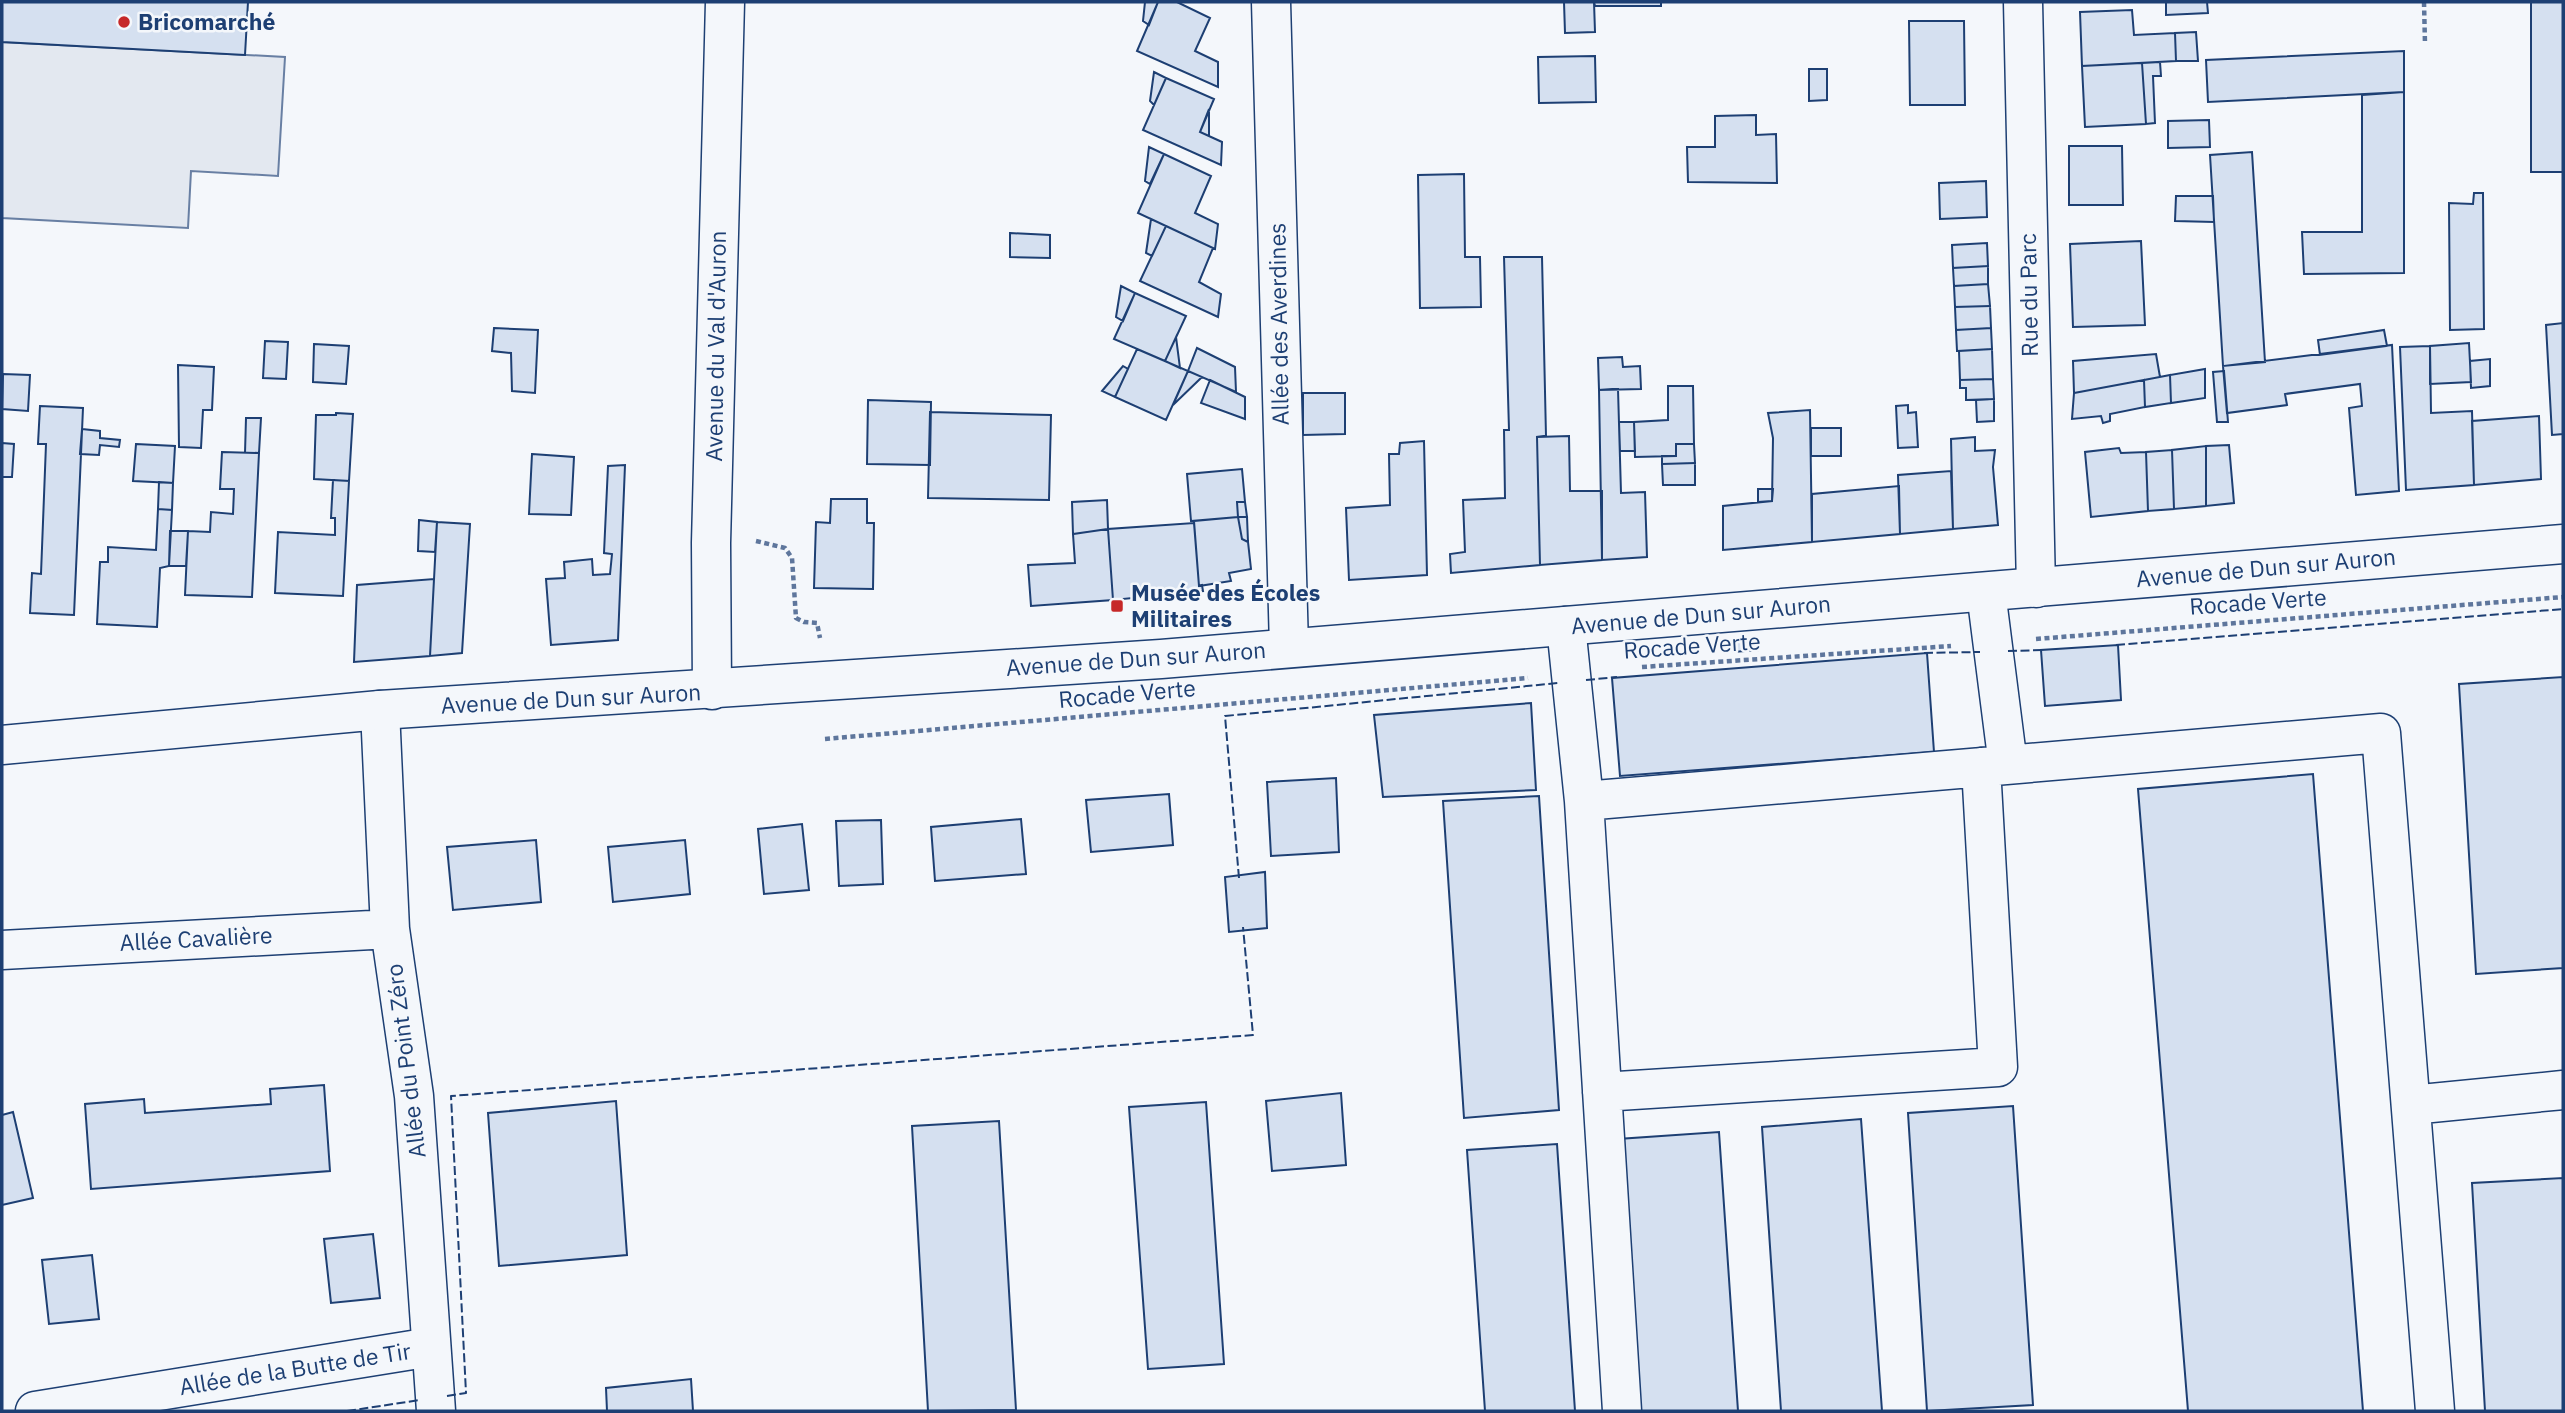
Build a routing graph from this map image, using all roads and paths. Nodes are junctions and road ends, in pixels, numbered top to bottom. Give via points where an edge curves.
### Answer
1 (725, 2) edge
2 (1270, 2) edge
3 (2023, 2) edge
4 (2424, 2) edge
5 (2424, 44) dead end
6 (756, 543) dead end
7 (2563, 544) edge
8 (2036, 588) junction
9 (1986, 592) junction
10 (2563, 597) edge
11 (1566, 626) junction
12 (820, 638) dead end
13 (1993, 643) junction
14 (1289, 647) junction
15 (1641, 667) dead end
16 (1570, 674) junction
17 (712, 690) junction
18 (380, 710) junction
19 (825, 739) dead end
20 (2, 745) edge
21 (1994, 766) junction
22 (1584, 801) junction
23 (390, 929) junction
24 (2, 950) edge
25 (2563, 1090) edge
26 (1602, 1092) junction
27 (2411, 1105) junction
28 (431, 1347) junction
29 (35, 1411) edge
30 (436, 1411) edge
31 (1622, 1411) edge
32 (2435, 1411) edge

1 - 17 main road, Avenue du Val d'Auron
2 - 14 main road, Allée des Averdines
3 - 8 main road, Rue du Parc
4 - 5 path
6 - 12 path via 785,548 792,558 796,618 817,623
7 - 8 main road, Avenue de Dun sur Auron
8 - 9 main road, Avenue de Dun sur Auron
9 - 11 main road, Avenue de Dun sur Auron
9 - 13 main road
10 - 13 path, Rocade Verte
11 - 14 main road, Avenue de Dun sur Auron
11 - 16 main road
13 - 15 path, Rocade Verte
13 - 21 main road
14 - 17 main road, Avenue de Dun sur Auron
16 - 19 path, Rocade Verte
16 - 22 main road
17 - 18 main road, Avenue de Dun sur Auron
18 - 20 main road, Avenue de Dun sur Auron
18 - 23 main road, Allée du Point Zéro
21 - 22 main road
21 - 26 main road via 1998,1068
21 - 27 main road via 2381,733
22 - 26 main road
23 - 24 main road, Allée Cavalière
23 - 28 main road, Allée du Point Zéro via 414,1096
25 - 27 main road
26 - 31 main road
27 - 32 main road
28 - 29 main road, Allée de la Butte de Tir
28 - 30 main road, Allée du Point Zéro

